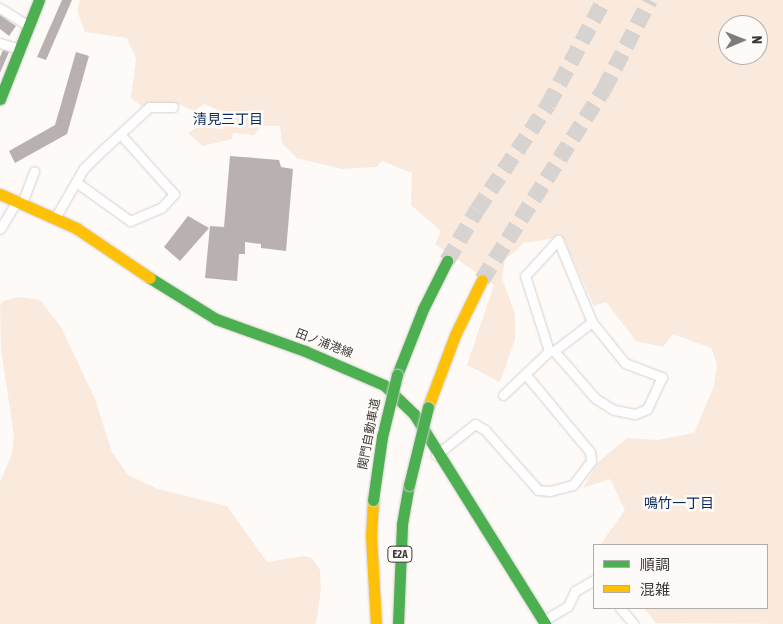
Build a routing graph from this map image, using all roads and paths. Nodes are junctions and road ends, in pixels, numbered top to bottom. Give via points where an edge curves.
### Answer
1 (39, 0) edge
2 (0, 8) edge
3 (29, 26) junction
4 (0, 43) edge
5 (20, 49) junction
6 (0, 99) edge
7 (173, 107) dead end
8 (121, 135) junction
9 (34, 171) dead end
10 (76, 182) junction
11 (0, 194) edge
12 (20, 202) junction
13 (54, 218) junction
14 (0, 229) edge
15 (447, 261) tunnel mouth
16 (482, 280) tunnel mouth
17 (592, 322) junction
18 (552, 351) junction
19 (526, 375) junction
20 (503, 395) dead end
21 (436, 455) junction
22 (593, 581) edge
23 (621, 609) edge
24 (544, 622) edge
25 (376, 624) edge
26 (398, 624) edge
27 (634, 624) edge

1 - 3 main road
2 - 3 street
3 - 5 main road
4 - 5 street
5 - 6 main road
7 - 8 street via 149,107
8 - 10 street via 84,168
8 - 10 street via 174,194 161,208 130,221
9 - 12 street
10 - 13 street
11 - 12 main road, 田ノ浦港線
12 - 13 main road, 田ノ浦港線
12 - 14 street
13 - 21 main road, 田ノ浦港線 via 76,228 216,319 384,385 414,414
15 - 25 main road, 関門自動車道 / E2A, bridge via 423,309 397,375 382,437 371,535
16 - 26 main road, E2A, bridge via 455,334 428,407 402,524
17 - 18 street
17 - 18 street via 558,240 525,276
17 - 18 street via 625,363 662,377 648,409 635,414 614,410 595,398
18 - 19 street
19 - 20 street
19 - 21 street via 590,452 591,461 573,485 550,491 538,490 485,430 475,424
21 - 24 main road, 田ノ浦港線
22 - 24 street via 575,591 568,606
23 - 27 street

